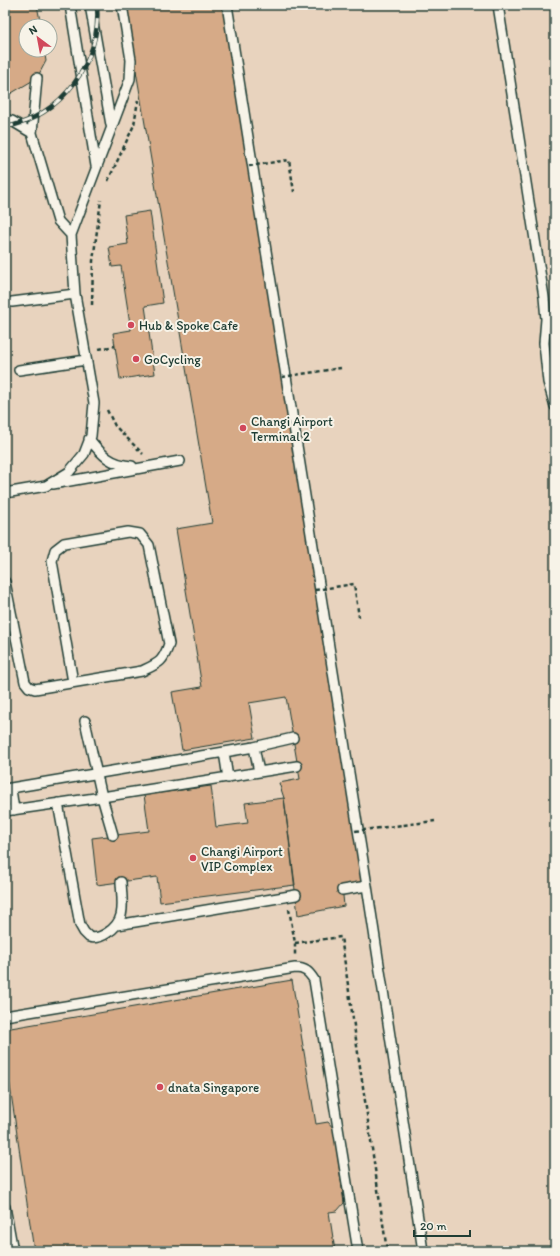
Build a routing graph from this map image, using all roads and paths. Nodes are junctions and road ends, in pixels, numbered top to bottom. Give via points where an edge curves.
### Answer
1 (70, 5) edge
2 (90, 5) edge
3 (122, 5) edge
4 (227, 5) edge
5 (498, 5) edge
6 (37, 78) dead end
7 (139, 95) dead end
8 (5, 119) edge
9 (112, 126) junction
10 (32, 133) junction
11 (249, 166) dead end
12 (96, 167) junction
13 (108, 182) dead end
14 (294, 192) dead end
15 (101, 196) dead end
16 (71, 235) junction
17 (75, 294) junction
18 (12, 302) dead end
19 (92, 309) dead end
20 (115, 346) dead end
21 (95, 350) dead end
22 (86, 360) junction
23 (341, 368) dead end
24 (20, 370) dead end
25 (282, 377) dead end
26 (104, 404) dead end
27 (555, 406) edge
28 (89, 438) junction
29 (144, 455) dead end
30 (180, 461) dead end
31 (146, 467) junction
32 (46, 486) junction
33 (5, 493) edge
34 (5, 582) edge
35 (315, 590) dead end
36 (359, 616) dead end
37 (73, 682) junction
38 (85, 721) dead end
39 (293, 738) dead end
40 (254, 748) junction
41 (224, 752) junction
42 (297, 766) dead end
43 (259, 772) junction
44 (97, 774) junction
45 (228, 778) junction
46 (8, 789) edge
47 (102, 798) junction
48 (58, 804) junction
49 (10, 811) edge
50 (435, 821) dead end
51 (354, 831) dead end
52 (113, 835) dead end
53 (121, 882) dead end
54 (367, 886) junction
55 (342, 890) dead end
56 (292, 896) joint
57 (117, 925) junction
58 (296, 943) junction
59 (296, 968) junction
60 (5, 1016) edge
61 (5, 1207) edge
62 (13, 1251) edge
63 (358, 1251) edge
64 (387, 1251) edge
65 (423, 1251) edge

1 - 12 lane
2 - 9 lane
3 - 9 lane via 131,60 130,79
4 - 54 lane via 344,758
5 - 27 lane via 544,297 546,363
6 - 10 lane
7 - 13 path via 134,125
8 - 10 lane via 12,120
9 - 12 lane
10 - 16 lane via 58,221
11 - 14 path, bridge via 289,160
12 - 16 lane
15 - 19 path via 93,261
16 - 17 lane
17 - 18 lane
17 - 22 lane
20 - 21 path
22 - 24 lane
22 - 28 lane via 94,403
23 - 25 path, bridge
26 - 29 path via 115,426
28 - 31 lane via 109,460 121,466
28 - 32 lane via 84,454 69,472
30 - 31 lane
31 - 32 lane
32 - 33 lane
34 - 37 lane via 25,682 35,689
35 - 36 path, bridge via 354,584
37 - 37 lane via 52,561 55,550 64,543 128,532 140,534 149,544 169,644 166,653 159,663 142,670
38 - 44 lane
39 - 40 lane
40 - 41 lane
40 - 43 lane
41 - 44 lane
41 - 45 lane
42 - 43 lane
43 - 45 lane
44 - 46 lane
44 - 47 lane
45 - 47 lane
46 - 49 lane
47 - 48 lane
47 - 52 lane
48 - 49 lane
48 - 57 lane via 81,928 86,935 93,938 102,936
50 - 51 path, bridge
53 - 57 lane via 122,908
54 - 55 lane
54 - 65 lane
56 - 57 lane
56 - 58 path
58 - 59 path
58 - 64 path via 341,937
59 - 60 lane
59 - 63 lane via 303,968 314,980
61 - 62 lane

